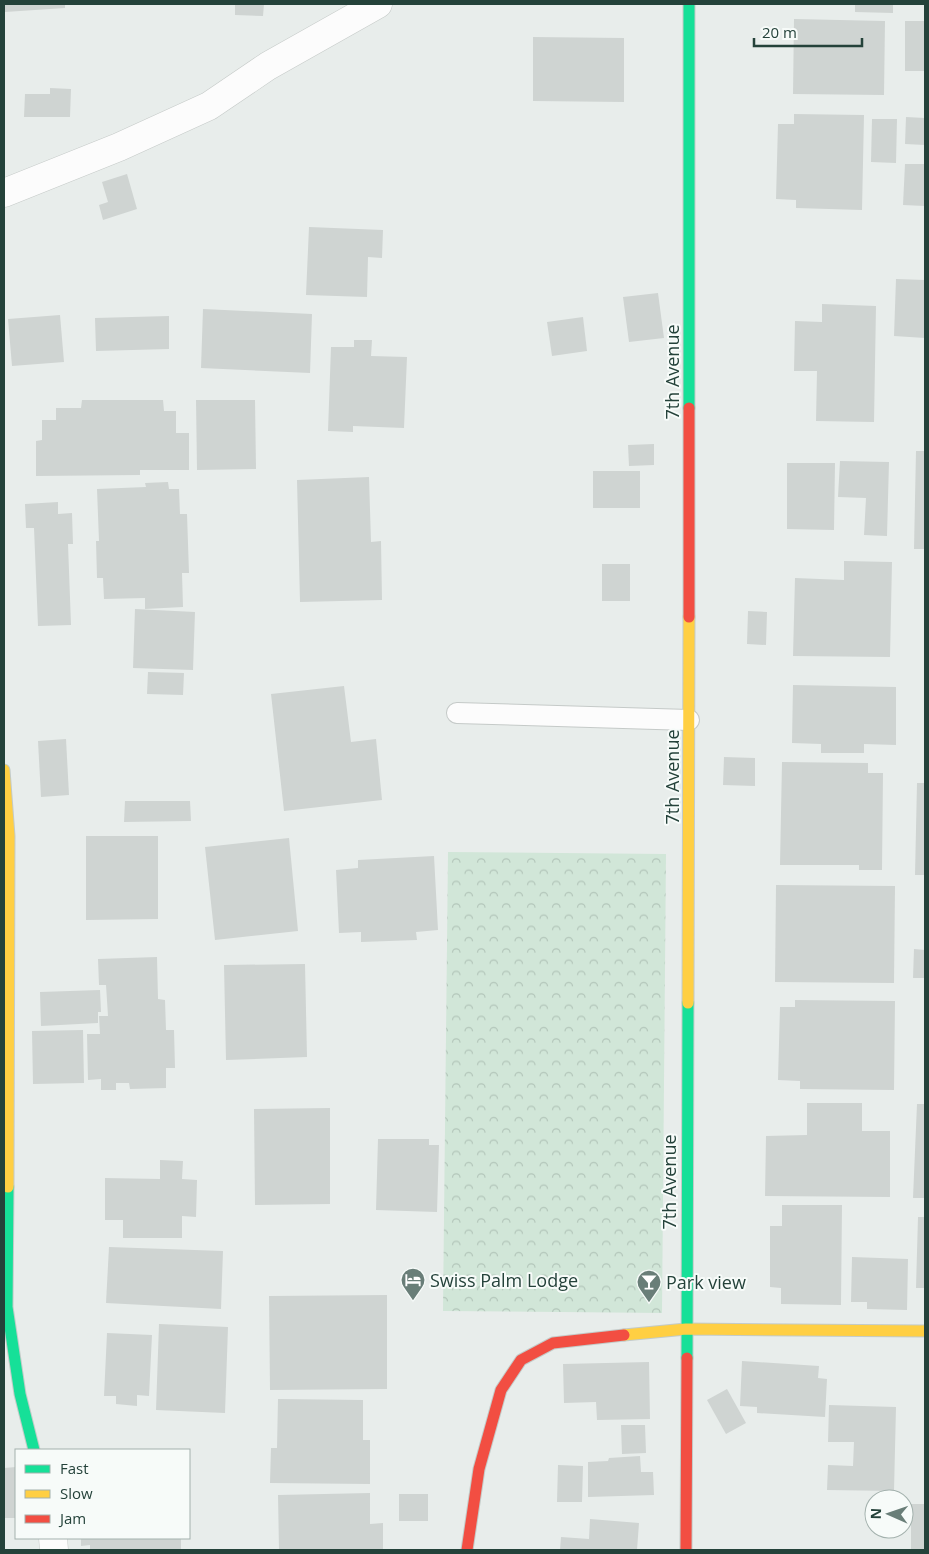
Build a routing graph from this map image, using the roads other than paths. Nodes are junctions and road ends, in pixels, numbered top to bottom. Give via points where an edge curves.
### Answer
1 (378, 4) edge
2 (689, 4) edge
3 (4, 193) edge
4 (457, 713) dead end
5 (690, 720) junction
6 (4, 770) edge
7 (686, 1329) junction
8 (925, 1331) edge
9 (34, 1449) edge
10 (467, 1550) edge
11 (686, 1550) edge

1 - 3 street via 268,66 209,106 119,147
2 - 5 street, 7th Avenue
4 - 5 lane
5 - 7 street, 7th Avenue
6 - 9 street via 10,836 7,1307 20,1394
7 - 8 street
7 - 10 street via 553,1344 521,1360 501,1390 480,1469
7 - 11 street, 7th Avenue

